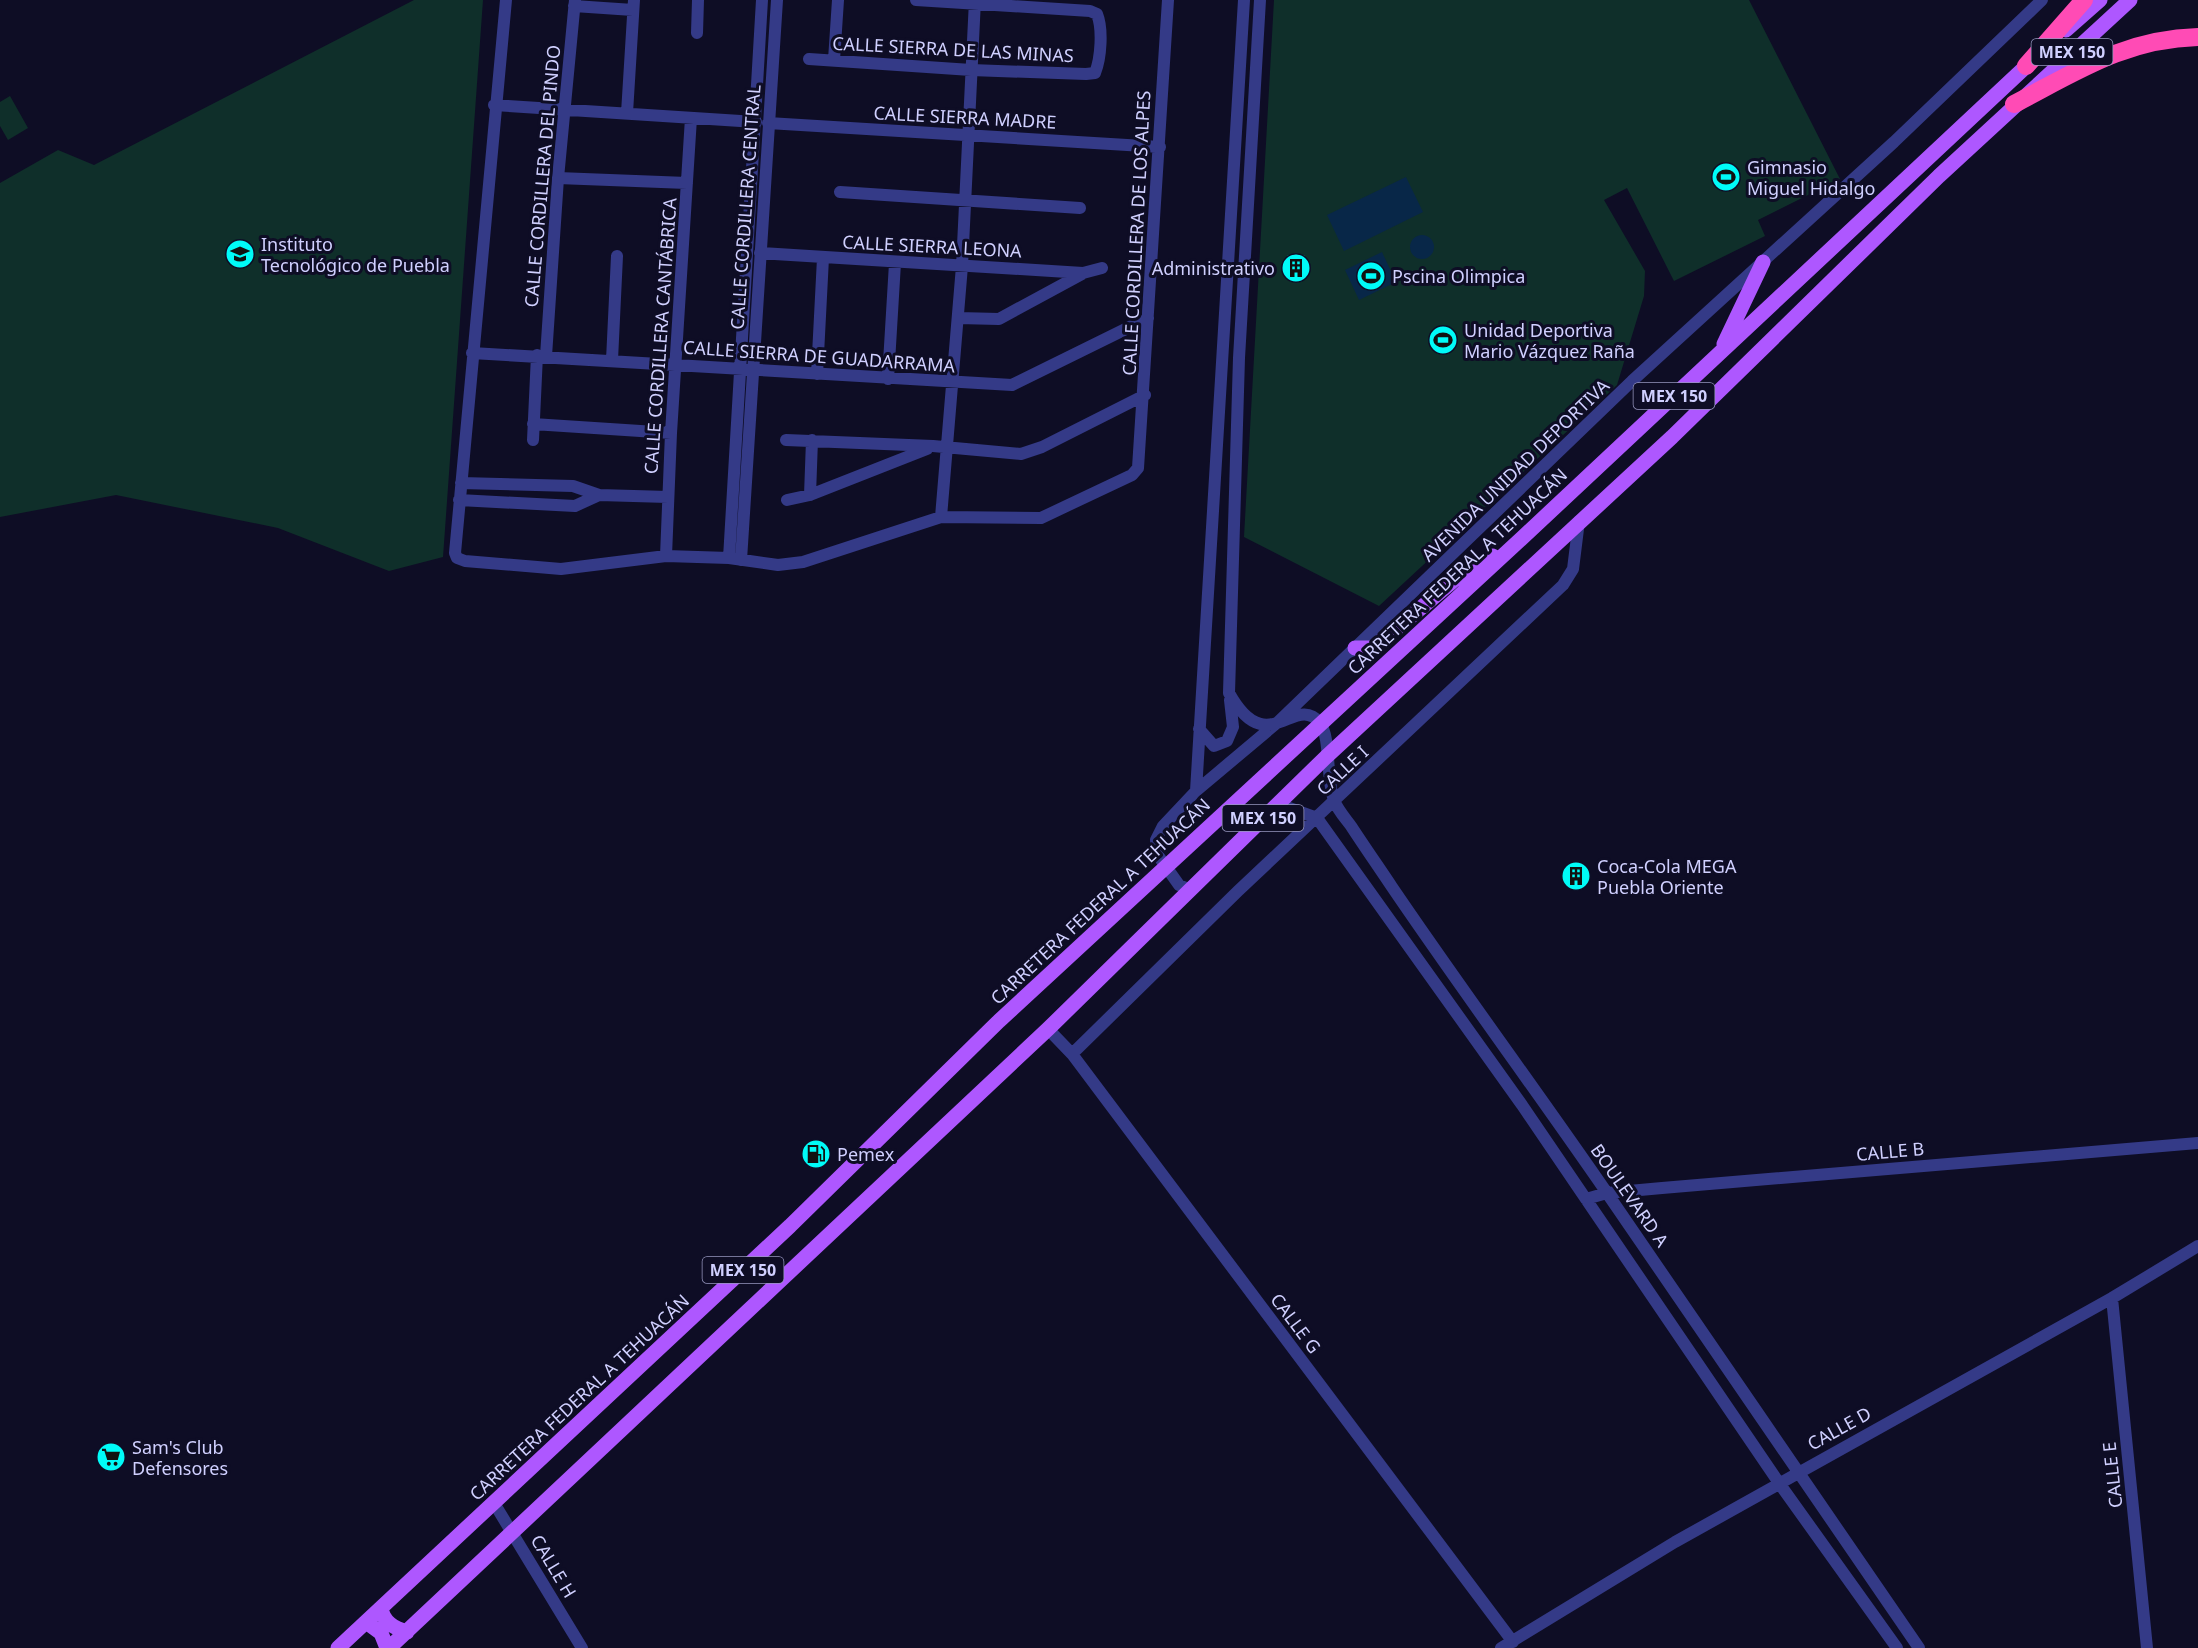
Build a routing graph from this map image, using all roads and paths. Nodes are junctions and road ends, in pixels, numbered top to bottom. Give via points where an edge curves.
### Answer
1 (506, 0) edge
2 (698, 0) edge
3 (762, 0) edge
4 (777, 0) edge
5 (838, 0) edge
6 (916, 0) edge
7 (1168, 0) edge
8 (1244, 0) edge
9 (1260, 0) edge
10 (2042, 0) edge
11 (2084, 0) edge
12 (2100, 0) edge
13 (2130, 0) edge
14 (975, 2) edge
15 (575, 3) edge
16 (633, 5) edge
17 (697, 33) dead end
18 (2198, 38) edge
19 (808, 59) dead end
20 (834, 60) junction
21 (2026, 66) junction
22 (971, 70) junction
23 (2014, 104) junction
24 (494, 105) junction
25 (564, 109) junction
26 (627, 113) junction
27 (691, 118) junction
28 (762, 123) junction
29 (969, 136) junction
30 (1160, 147) junction
31 (558, 178) junction
32 (687, 183) junction
33 (840, 192) dead end
34 (965, 200) junction
35 (1080, 208) dead end
36 (760, 253) junction
37 (617, 256) dead end
38 (823, 258) junction
39 (1763, 262) junction
40 (895, 263) junction
41 (962, 266) junction
42 (1102, 268) dead end
43 (1083, 273) junction
44 (1227, 276) junction
45 (1243, 278) junction
46 (958, 318) junction
47 (1148, 318) junction
48 (1225, 318) junction
49 (1241, 320) junction
50 (472, 352) junction
51 (1720, 353) junction
52 (541, 355) junction
53 (1223, 356) junction
54 (1239, 358) junction
55 (612, 360) junction
56 (675, 364) junction
57 (746, 369) junction
58 (817, 374) junction
59 (888, 379) junction
60 (953, 383) junction
61 (1145, 395) junction
62 (533, 424) junction
63 (670, 433) junction
64 (533, 440) dead end
65 (786, 440) dead end
66 (812, 440) junction
67 (933, 446) junction
68 (947, 447) junction
69 (461, 483) junction
70 (599, 495) junction
71 (810, 495) junction
72 (668, 497) junction
73 (459, 500) junction
74 (787, 500) dead end
75 (941, 517) junction
76 (1579, 521) junction
77 (1521, 539) junction
78 (666, 556) junction
79 (735, 559) junction
80 (1355, 648) junction
81 (1229, 693) junction
82 (1278, 722) junction
83 (1321, 724) junction
84 (1199, 729) junction
85 (1326, 758) junction
86 (1196, 791) junction
87 (1334, 801) junction
88 (1278, 804) junction
89 (1317, 818) junction
90 (1165, 868) junction
91 (1188, 890) junction
92 (1461, 988) junction
93 (1444, 998) junction
94 (1048, 1029) junction
95 (1072, 1054) junction
96 (2198, 1143) edge
97 (1607, 1193) junction
98 (1586, 1199) junction
99 (2198, 1246) edge
100 (2112, 1298) junction
101 (1796, 1473) junction
102 (1779, 1483) junction
103 (494, 1503) junction
104 (513, 1533) junction
105 (1874, 1584) junction
106 (1859, 1594) junction
107 (381, 1608) junction
108 (366, 1622) junction
109 (407, 1632) junction
110 (1513, 1642) junction
111 (338, 1648) edge
112 (388, 1648) edge
113 (582, 1648) edge
114 (1501, 1648) edge
115 (1897, 1648) edge
116 (1919, 1648) edge
117 (2147, 1648) edge

1 - 24 street
2 - 17 street
3 - 28 street, CALLE CORDILLERA CENTRAL
4 - 28 street, CALLE CORDILLERA CENTRAL
5 - 20 street
6 - 14 street
7 - 30 street, CALLE CORDILLERA DE LOS ALPES
8 - 44 street
9 - 45 street
10 - 39 street, AVENIDA UNIDAD DEPORTIVA
11 - 21 highway
12 - 21 main road, MEX 150
13 - 23 main road, MEX 150
14 - 22 street
14 - 22 street, CALLE SIERRA DE LAS MINAS via 1097,14 1098,64 1095,73
15 - 16 street
15 - 25 street, CALLE CORDILLERA DEL PINDO
16 - 26 street
18 - 23 highway via 2150,42 2110,55
19 - 20 street, CALLE SIERRA DE LAS MINAS
20 - 22 street, CALLE SIERRA DE LAS MINAS
21 - 51 main road, CARRETERA FEDERAL A TEHUACÁN / MEX 150
22 - 29 street
23 - 76 main road, MEX 150 via 1672,437
24 - 25 street, CALLE SIERRA MADRE
24 - 50 street
25 - 26 street, CALLE SIERRA MADRE
25 - 31 street, CALLE CORDILLERA DEL PINDO
26 - 27 street, CALLE SIERRA MADRE
27 - 28 street, CALLE SIERRA MADRE
27 - 32 street, CALLE CORDILLERA CANTÁBRICA
28 - 29 street, CALLE SIERRA MADRE
28 - 36 street, CALLE CORDILLERA CENTRAL
28 - 57 street, CALLE CORDILLERA CENTRAL
29 - 30 street, CALLE SIERRA MADRE
29 - 34 street
30 - 47 street, CALLE CORDILLERA DE LOS ALPES
31 - 32 street
31 - 52 street, CALLE CORDILLERA DEL PINDO
32 - 56 street, CALLE CORDILLERA CANTÁBRICA
33 - 34 street
34 - 35 street
34 - 41 street
36 - 38 street, CALLE SIERRA LEONA
36 - 57 street, CALLE CORDILLERA CENTRAL
37 - 55 street
38 - 40 street, CALLE SIERRA LEONA
38 - 58 street
39 - 51 main road
39 - 80 street, AVENIDA UNIDAD DEPORTIVA via 1632,381
40 - 41 street, CALLE SIERRA LEONA
40 - 59 street
41 - 43 street, CALLE SIERRA LEONA
41 - 46 street
42 - 43 street, CALLE SIERRA LEONA
43 - 46 street via 999,319
44 - 45 street
44 - 48 street
45 - 49 street
46 - 60 street
47 - 60 street, CALLE SIERRA DE GUADARRAMA via 1012,385
47 - 61 street, CALLE CORDILLERA DE LOS ALPES
48 - 49 street
48 - 53 street
49 - 54 street
50 - 52 street, CALLE SIERRA DE GUADARRAMA
50 - 69 street
51 - 77 main road, CARRETERA FEDERAL A TEHUACÁN / MEX 150
52 - 55 street, CALLE SIERRA DE GUADARRAMA
52 - 62 street, CALLE CORDILLERA DEL PINDO
53 - 54 street
53 - 84 street
54 - 81 street
55 - 56 street, CALLE SIERRA DE GUADARRAMA
56 - 57 street, CALLE SIERRA DE GUADARRAMA
56 - 63 street, CALLE CORDILLERA CANTÁBRICA
57 - 58 street, CALLE SIERRA DE GUADARRAMA
57 - 79 street, CALLE CORDILLERA CENTRAL
58 - 59 street, CALLE SIERRA DE GUADARRAMA
59 - 60 street, CALLE SIERRA DE GUADARRAMA
60 - 68 street
61 - 68 street via 1021,454
61 - 75 street, CALLE CORDILLERA DE LOS ALPES via 1138,468 1132,474 1041,518
62 - 63 street
62 - 64 street, CALLE CORDILLERA DEL PINDO
63 - 72 street, CALLE CORDILLERA CANTÁBRICA
65 - 66 street
66 - 67 street
66 - 71 street
67 - 68 street
67 - 71 street
68 - 75 street
69 - 70 street via 573,486
69 - 73 street
70 - 72 street
70 - 73 street via 575,506
71 - 74 street
72 - 78 street, CALLE CORDILLERA CANTÁBRICA
73 - 78 street via 456,558 465,561 561,569
75 - 79 street via 803,562 778,564
76 - 85 main road, MEX 150
76 - 87 street, CALLE I via 1573,569 1563,585
77 - 80 main road via 1453,580 1372,648
77 - 83 main road, CARRETERA FEDERAL A TEHUACÁN / MEX 150
78 - 79 street
80 - 82 street, AVENIDA UNIDAD DEPORTIVA
81 - 82 street, AVENIDA UNIDAD DEPORTIVA via 1240,713 1257,725
81 - 84 street via 1233,727 1227,741 1214,746
82 - 83 street, AVENIDA UNIDAD DEPORTIVA via 1304,714
82 - 86 street, AVENIDA UNIDAD DEPORTIVA
83 - 85 street
83 - 90 main road, CARRETERA FEDERAL A TEHUACÁN / MEX 150
84 - 86 street
85 - 87 street, BOULEVARD A
85 - 88 main road, MEX 150
86 - 90 street, AVENIDA UNIDAD DEPORTIVA via 1163,826 1156,840 1156,854
87 - 89 street, CALLE I
87 - 92 street, BOULEVARD A
88 - 89 street
88 - 91 main road, MEX 150
89 - 93 street, BOULEVARD A
89 - 95 street, CALLE I
90 - 91 street, AVENIDA UNIDAD DEPORTIVA
90 - 103 main road, CARRETERA FEDERAL A TEHUACÁN / MEX 150
91 - 94 main road, MEX 150
92 - 93 street
92 - 97 street, BOULEVARD A
93 - 98 street, BOULEVARD A
94 - 95 street, CALLE G
94 - 104 main road, MEX 150
95 - 110 street, CALLE G
96 - 97 street, CALLE B
97 - 98 street, CALLE B
97 - 101 street, BOULEVARD A
98 - 102 street, BOULEVARD A
99 - 100 street, CALLE D
100 - 101 street, CALLE D
100 - 117 street, CALLE E
101 - 102 street, CALLE D
101 - 105 street, BOULEVARD A
102 - 106 street, BOULEVARD A
102 - 110 street, CALLE D
103 - 104 street, CALLE H
103 - 107 main road, CARRETERA FEDERAL A TEHUACÁN / MEX 150
104 - 109 main road, MEX 150
104 - 113 street, CALLE H
105 - 106 street
105 - 116 street, BOULEVARD A
106 - 115 street, BOULEVARD A
107 - 108 main road, CARRETERA FEDERAL A TEHUACÁN / MEX 150
107 - 109 main road via 386,1620
108 - 111 main road, CARRETERA FEDERAL A TEHUACÁN / MEX 150
108 - 112 main road via 381,1633
109 - 112 main road
110 - 114 street, CALLE D

